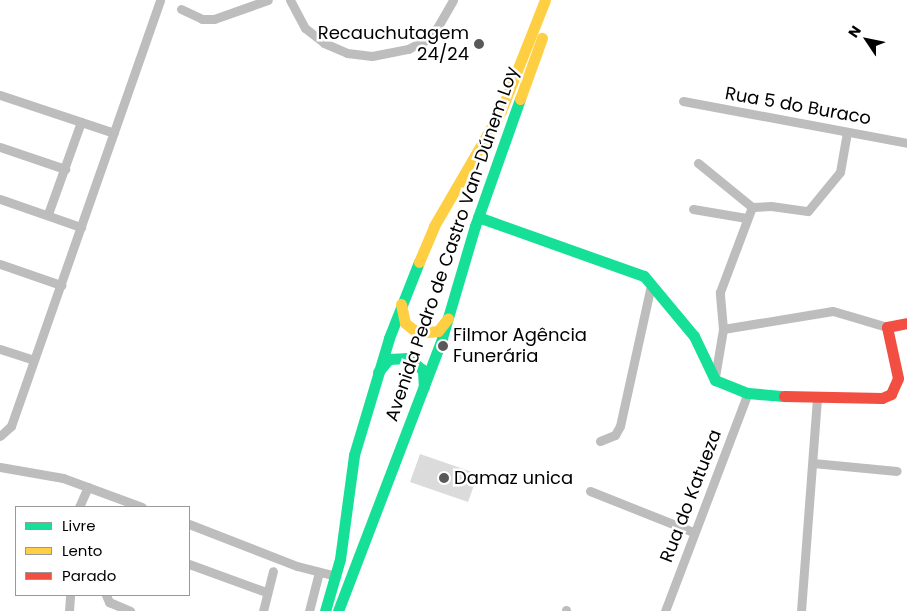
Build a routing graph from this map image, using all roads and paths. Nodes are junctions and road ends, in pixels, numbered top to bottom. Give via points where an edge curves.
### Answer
1 (160, 0) edge
2 (268, 0) edge
3 (290, 0) edge
4 (453, 0) edge
5 (545, 0) edge
6 (556, 0) edge
7 (181, 9) dead end
8 (0, 95) edge
9 (683, 101) dead end
10 (81, 122) junction
11 (114, 133) junction
12 (848, 134) junction
13 (907, 143) edge
14 (0, 147) edge
15 (698, 163) dead end
16 (64, 169) junction
17 (0, 199) edge
18 (752, 207) junction
19 (693, 208) dead end
20 (48, 214) junction
21 (478, 217) junction
22 (746, 218) junction
23 (81, 227) junction
24 (0, 264) edge
25 (651, 284) junction
26 (61, 285) junction
27 (402, 303) junction
28 (448, 318) junction
29 (907, 323) edge
30 (887, 327) junction
31 (723, 330) junction
32 (0, 349) edge
33 (34, 360) junction
34 (377, 374) junction
35 (714, 380) junction
36 (424, 390) junction
37 (748, 394) junction
38 (817, 398) junction
39 (0, 436) edge
40 (600, 441) dead end
41 (813, 462) junction
42 (0, 467) edge
43 (897, 472) dead end
44 (88, 487) junction
45 (590, 491) dead end
46 (79, 506) edge
47 (139, 506) edge
48 (190, 524) edge
49 (693, 532) junction
50 (190, 564) edge
51 (273, 571) dead end
52 (319, 572) junction
53 (334, 581) junction
54 (266, 592) junction
55 (70, 596) edge
56 (106, 596) edge
57 (69, 611) edge
58 (130, 611) edge
59 (263, 611) edge
60 (310, 611) edge
61 (325, 611) edge
62 (338, 611) edge
63 (665, 611) edge
64 (801, 611) edge

1 - 11 street
2 - 7 street via 214,19 202,19
3 - 4 street via 305,28 324,44 347,53 372,56 408,49 424,41 437,28
5 - 27 main road, Avenida Pedro de Castro Van-Dúnem Loy via 502,111 446,202
6 - 21 main road, Avenida Pedro de Castro Van-Dúnem Loy
8 - 10 street
9 - 12 street, Rua 5 do Buraco
10 - 11 street
10 - 16 street
11 - 23 street
12 - 13 street, Rua 5 do Buraco
12 - 18 street via 840,172 814,207 803,213 771,206
14 - 16 street
15 - 18 street
16 - 20 street
17 - 20 street
18 - 22 street
19 - 22 street
20 - 23 street
21 - 25 main road via 636,271
21 - 28 main road, Avenida Pedro de Castro Van-Dúnem Loy
22 - 31 street via 720,292
23 - 26 street
24 - 26 street
25 - 35 main road via 694,336
25 - 40 street via 620,426 615,435
26 - 33 street
27 - 28 main road via 403,320 418,333 438,331
27 - 34 main road, Avenida Pedro de Castro Van-Dúnem Loy
28 - 36 main road, Avenida Pedro de Castro Van-Dúnem Loy
29 - 30 main road
30 - 31 street via 833,312
30 - 38 main road via 898,378 891,394 882,398
31 - 35 street
32 - 33 street
33 - 39 street via 11,426
34 - 36 main road via 389,359 408,358 423,370
34 - 53 main road, Avenida Pedro de Castro Van-Dúnem Loy via 354,455
35 - 37 main road
36 - 62 main road, Avenida Pedro de Castro Van-Dúnem Loy
37 - 38 main road
37 - 49 street, Rua do Katueza
38 - 41 street
41 - 43 street
41 - 64 street
42 - 44 street via 63,478
44 - 46 street
44 - 47 street
45 - 49 street
48 - 52 street
49 - 63 street, Rua do Katueza
50 - 54 street
51 - 54 street
52 - 53 street
52 - 60 street
53 - 60 street
53 - 61 main road, Avenida Pedro de Castro Van-Dúnem Loy
54 - 59 street
55 - 57 street
56 - 58 street via 109,602

